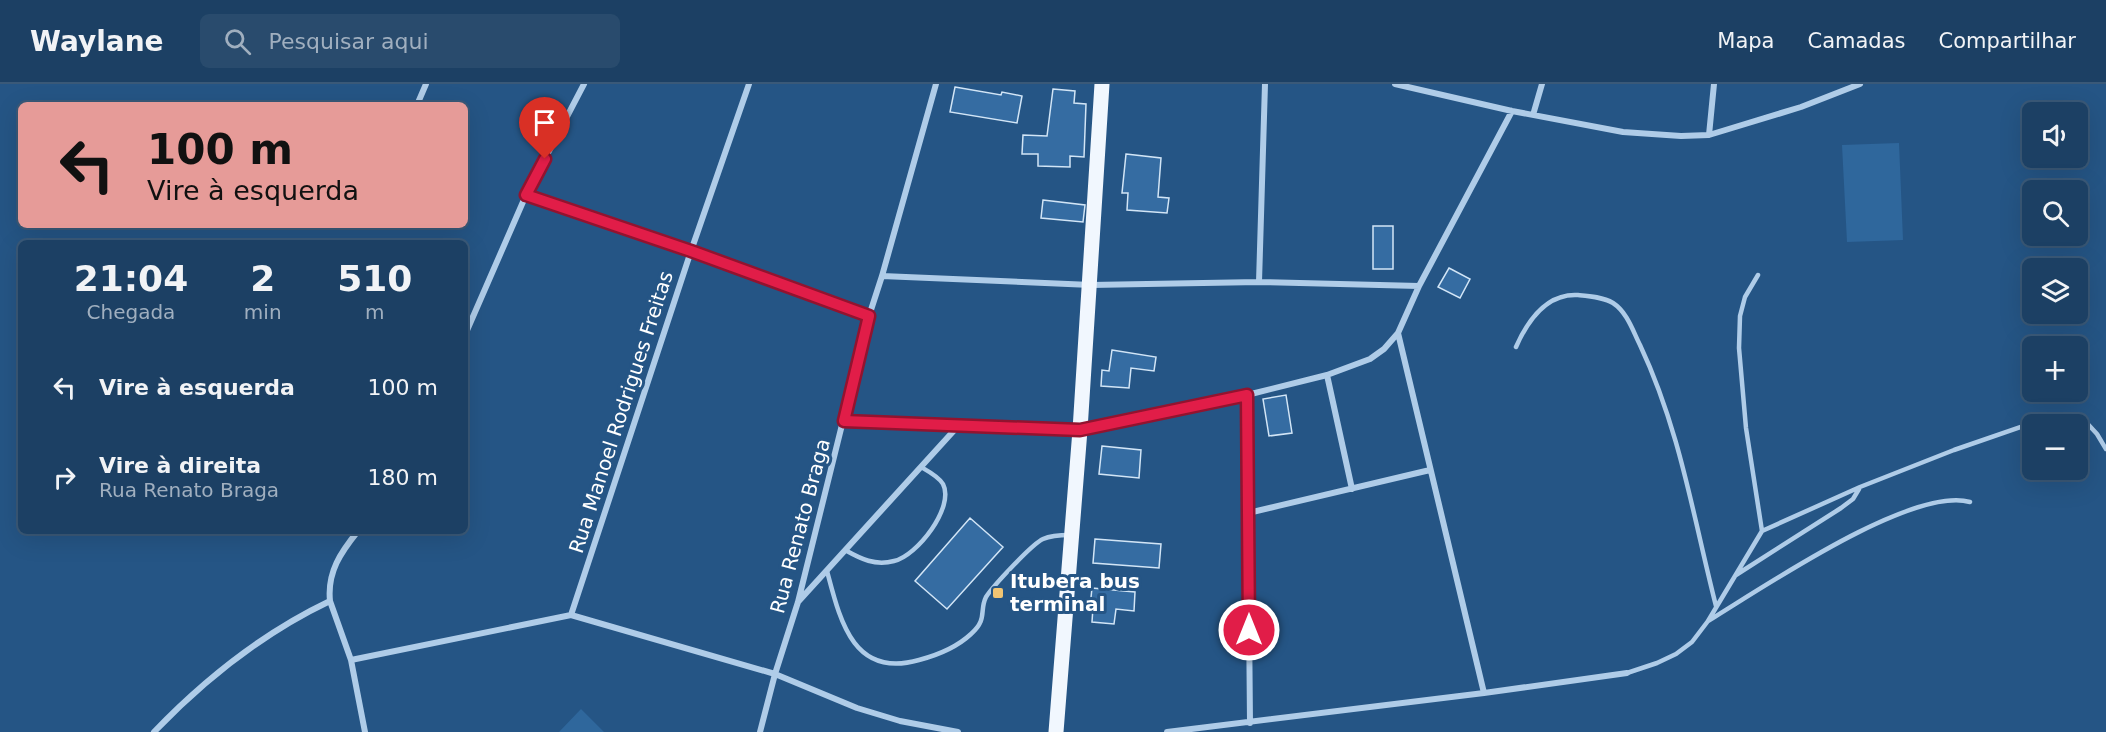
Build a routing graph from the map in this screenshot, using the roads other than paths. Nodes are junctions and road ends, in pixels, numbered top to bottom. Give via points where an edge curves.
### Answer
1 (426, 84) edge
2 (749, 84) edge
3 (936, 84) edge
4 (1102, 84) edge
5 (1265, 84) edge
6 (1395, 84) edge
7 (1542, 84) edge
8 (1714, 84) edge
9 (1860, 84) edge
10 (582, 85) edge
11 (418, 102) edge
12 (1512, 111) junction
13 (1533, 115) junction
14 (1709, 135) junction
15 (526, 195) junction
16 (691, 251) junction
17 (1758, 275) dead end
18 (882, 276) junction
19 (1259, 282) junction
20 (1091, 285) junction
21 (1419, 286) junction
22 (869, 316) junction
23 (468, 327) edge
24 (1398, 333) junction
25 (1516, 347) dead end
26 (1327, 375) junction
27 (1247, 395) junction
28 (844, 421) junction
29 (959, 425) junction
30 (1080, 430) junction
31 (2106, 449) edge
32 (921, 467) junction
33 (1430, 470) junction
34 (1860, 488) junction
35 (1352, 489) junction
36 (1970, 502) dead end
37 (1248, 513) junction
38 (1762, 531) junction
39 (355, 534) edge
40 (1072, 535) junction
41 (845, 550) junction
42 (827, 571) junction
43 (1734, 576) junction
44 (330, 601) junction
45 (798, 602) junction
46 (1716, 606) junction
47 (571, 615) junction
48 (1708, 621) junction
49 (351, 660) junction
50 (1627, 673) joint
51 (775, 674) junction
52 (1484, 693) junction
53 (1250, 723) junction
54 (154, 732) edge
55 (365, 732) edge
56 (760, 732) edge
57 (958, 732) edge
58 (1056, 732) edge
59 (1167, 732) edge

1 - 11 street
2 - 16 street, Rua Manoel Rodrigues Freitas
3 - 18 street, Rua Renato Braga
4 - 20 main road
5 - 19 street
6 - 12 street
7 - 13 street
8 - 14 street
9 - 14 street
10 - 15 street
12 - 13 street
12 - 21 street
13 - 14 street via 1623,132
15 - 16 street
15 - 23 street
16 - 22 street
16 - 47 street, Rua Manoel Rodrigues Freitas
17 - 38 lane via 1745,297 1740,316 1739,348 1746,428
18 - 20 street
18 - 22 street, Rua Renato Braga
19 - 20 street
19 - 21 street
20 - 30 main road
21 - 24 street
22 - 28 street, Rua Renato Braga
24 - 26 street via 1370,359
24 - 33 street
25 - 46 lane via 1532,317 1560,297 1594,297 1614,304 1625,315 1647,359 1679,449
26 - 27 street
26 - 35 street
27 - 30 street
27 - 37 street
28 - 29 street
28 - 45 street, Rua Renato Braga
29 - 30 street
29 - 32 street
30 - 40 main road
31 - 34 lane via 2085,421 2047,418
32 - 41 street
32 - 41 lane via 943,485 945,493 930,534 905,557 894,561 866,561
33 - 35 street
33 - 52 street
34 - 38 lane
34 - 43 lane via 1841,508
35 - 37 street
36 - 48 lane via 1943,501 1877,523
37 - 53 street
38 - 43 lane
39 - 44 street via 332,571
40 - 42 lane via 1041,540 1021,558 985,598 982,621 964,639 949,650 902,665 880,662 858,650 839,615
40 - 58 main road
41 - 42 street
42 - 45 street
43 - 46 lane
44 - 49 street
44 - 54 street via 284,625 254,647
45 - 51 street, Rua Renato Braga
46 - 48 lane
47 - 49 street
47 - 51 street
48 - 50 lane via 1692,642 1676,654
49 - 55 street
50 - 52 street
51 - 56 street, Rua Renato Braga
51 - 57 street via 900,722
52 - 53 street
53 - 59 street

